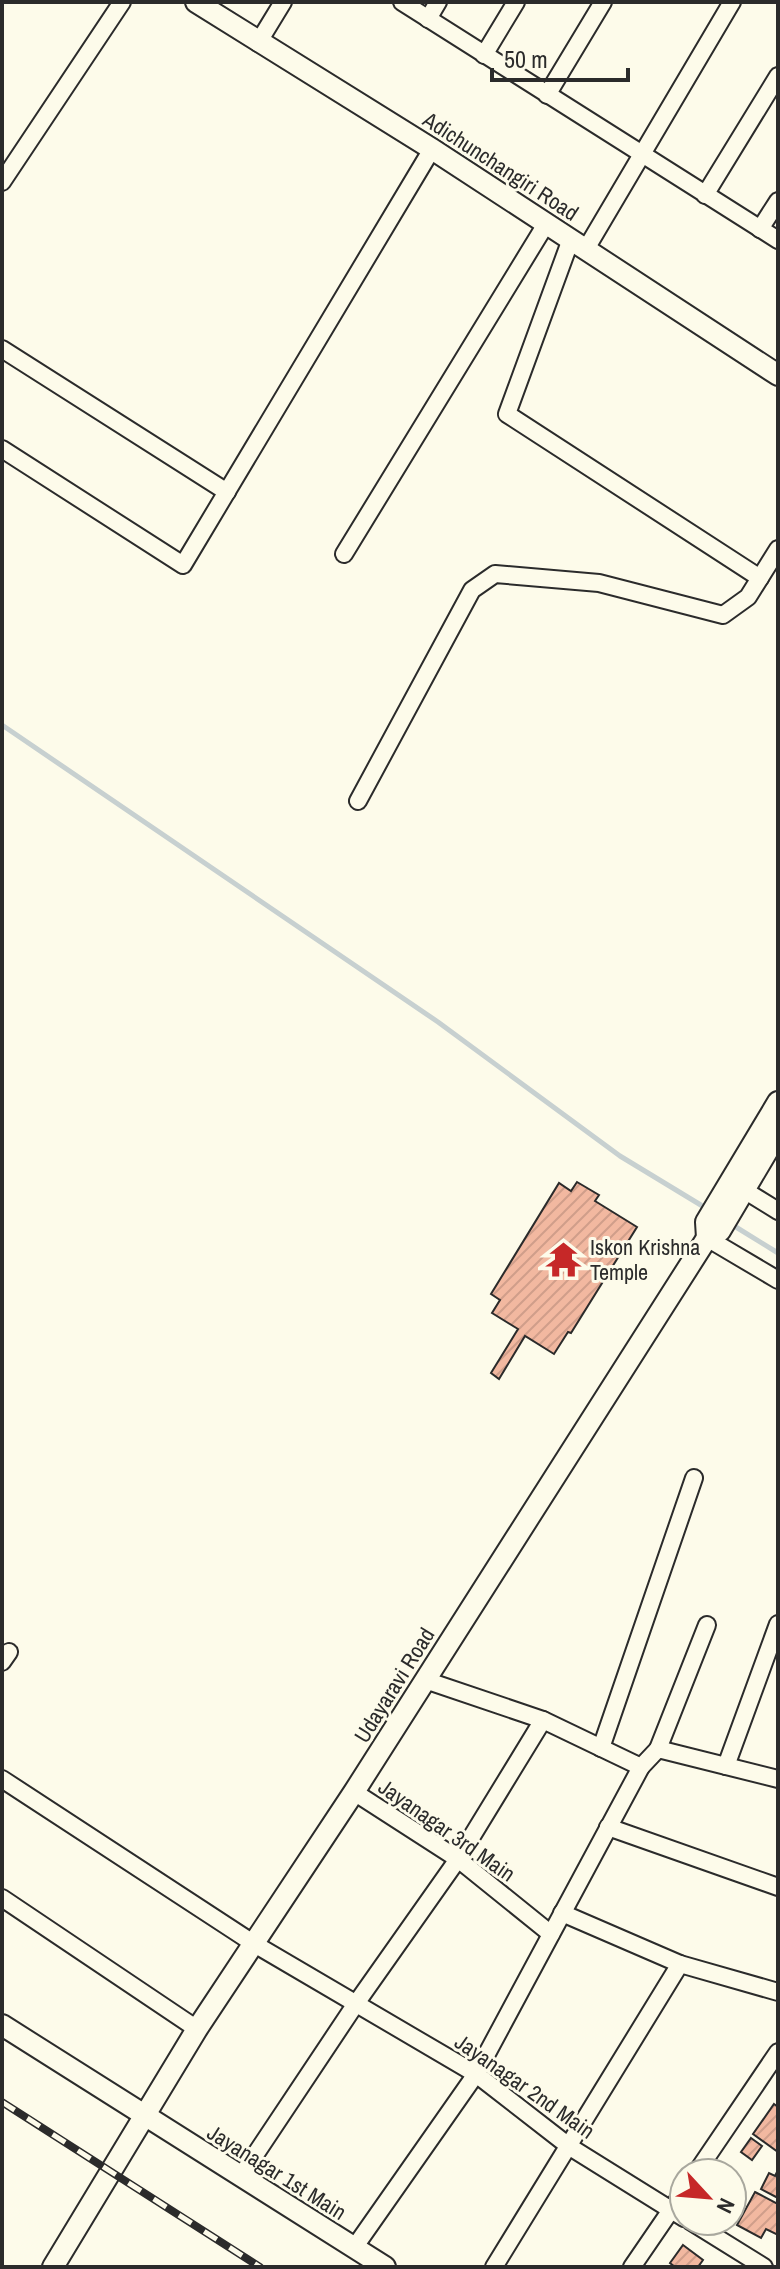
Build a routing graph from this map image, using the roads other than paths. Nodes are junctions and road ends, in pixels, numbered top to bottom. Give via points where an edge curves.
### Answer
1 (122, 2) edge
2 (196, 2) edge
3 (283, 2) edge
4 (402, 2) edge
5 (438, 2) edge
6 (516, 2) edge
7 (603, 2) edge
8 (732, 2) edge
9 (428, 19) junction
10 (258, 43) junction
11 (484, 55) junction
12 (778, 76) edge
13 (547, 95) junction
14 (432, 149) junction
15 (640, 156) junction
16 (2, 182) edge
17 (705, 195) junction
18 (778, 201) edge
19 (546, 224) junction
20 (760, 229) junction
21 (778, 240) edge
22 (579, 244) junction
23 (2, 349) edge
24 (778, 375) edge
25 (2, 449) edge
26 (227, 492) junction
27 (777, 552) edge
28 (344, 554) dead end
29 (760, 578) junction
30 (358, 801) dead end
31 (778, 1102) edge
32 (778, 1133) edge
33 (737, 1191) junction
34 (778, 1211) edge
35 (711, 1230) junction
36 (778, 1280) edge
37 (694, 1478) dead end
38 (778, 1624) edge
39 (707, 1625) dead end
40 (425, 1680) junction
41 (543, 1720) junction
42 (601, 1748) junction
43 (658, 1749) junction
44 (726, 1766) junction
45 (641, 1767) junction
46 (2, 1779) edge
47 (778, 1779) edge
48 (354, 1792) junction
49 (608, 1827) junction
50 (458, 1859) junction
51 (778, 1887) edge
52 (2, 1898) edge
53 (562, 1913) junction
54 (551, 1934) junction
55 (256, 1945) junction
56 (680, 1964) junction
57 (778, 1992) edge
58 (355, 2005) junction
59 (2, 2025) edge
60 (197, 2029) junction
61 (778, 2052) edge
62 (476, 2074) junction
63 (144, 2117) junction
64 (570, 2147) junction
65 (707, 2157) edge
66 (241, 2176) junction
67 (668, 2208) edge
68 (668, 2226) edge
69 (716, 2237) edge
70 (354, 2248) junction
71 (53, 2267) edge
72 (385, 2267) edge
73 (494, 2267) edge
74 (632, 2267) edge
75 (764, 2267) edge

1 - 16 street
2 - 10 street, Adichunchangiri Road
3 - 10 street
4 - 9 street
5 - 9 street
6 - 11 street
7 - 13 street
8 - 15 street
9 - 11 street
10 - 14 street, Adichunchangiri Road
11 - 13 street
12 - 17 street
13 - 15 street
14 - 19 street, Adichunchangiri Road
14 - 26 street
15 - 17 street
15 - 22 street
17 - 20 street
18 - 20 street
19 - 22 street, Adichunchangiri Road
19 - 28 street
20 - 21 street
22 - 24 street, Adichunchangiri Road
22 - 29 street via 507,414
23 - 26 street
25 - 26 street via 183,565
27 - 29 street
29 - 30 street via 748,597 723,615 599,583 495,574 472,590
31 - 33 street
32 - 33 street, Udayaravi Road
33 - 34 street
33 - 35 street, Udayaravi Road
35 - 36 street
35 - 40 street, Udayaravi Road
37 - 42 street
38 - 44 street
39 - 43 street
40 - 41 street
40 - 48 street, Udayaravi Road
41 - 42 street
41 - 50 street
42 - 45 street
43 - 44 street
43 - 45 street
44 - 47 street
45 - 49 street
46 - 55 street, Jayanagar 2nd Main
48 - 50 street, Jayanagar 3rd Main
48 - 55 street, Udayaravi Road
49 - 51 street
49 - 53 street
50 - 54 street, Jayanagar 3rd Main
50 - 58 street
52 - 60 street
53 - 54 street
53 - 56 street
54 - 62 street
55 - 58 street, Jayanagar 2nd Main
55 - 60 street, Udayaravi Road
56 - 57 street
56 - 64 street
58 - 62 street, Jayanagar 2nd Main
58 - 66 street
59 - 63 street, Jayanagar 1st Main
60 - 63 street, Udayaravi Road
61 - 65 street
62 - 64 street, Jayanagar 2nd Main
62 - 70 street
63 - 66 street, Jayanagar 1st Main
63 - 71 street, Udayaravi Road
64 - 67 street, Jayanagar 2nd Main
64 - 73 street
66 - 70 street, Jayanagar 1st Main
68 - 74 street
69 - 75 street
70 - 72 street, Jayanagar 1st Main

